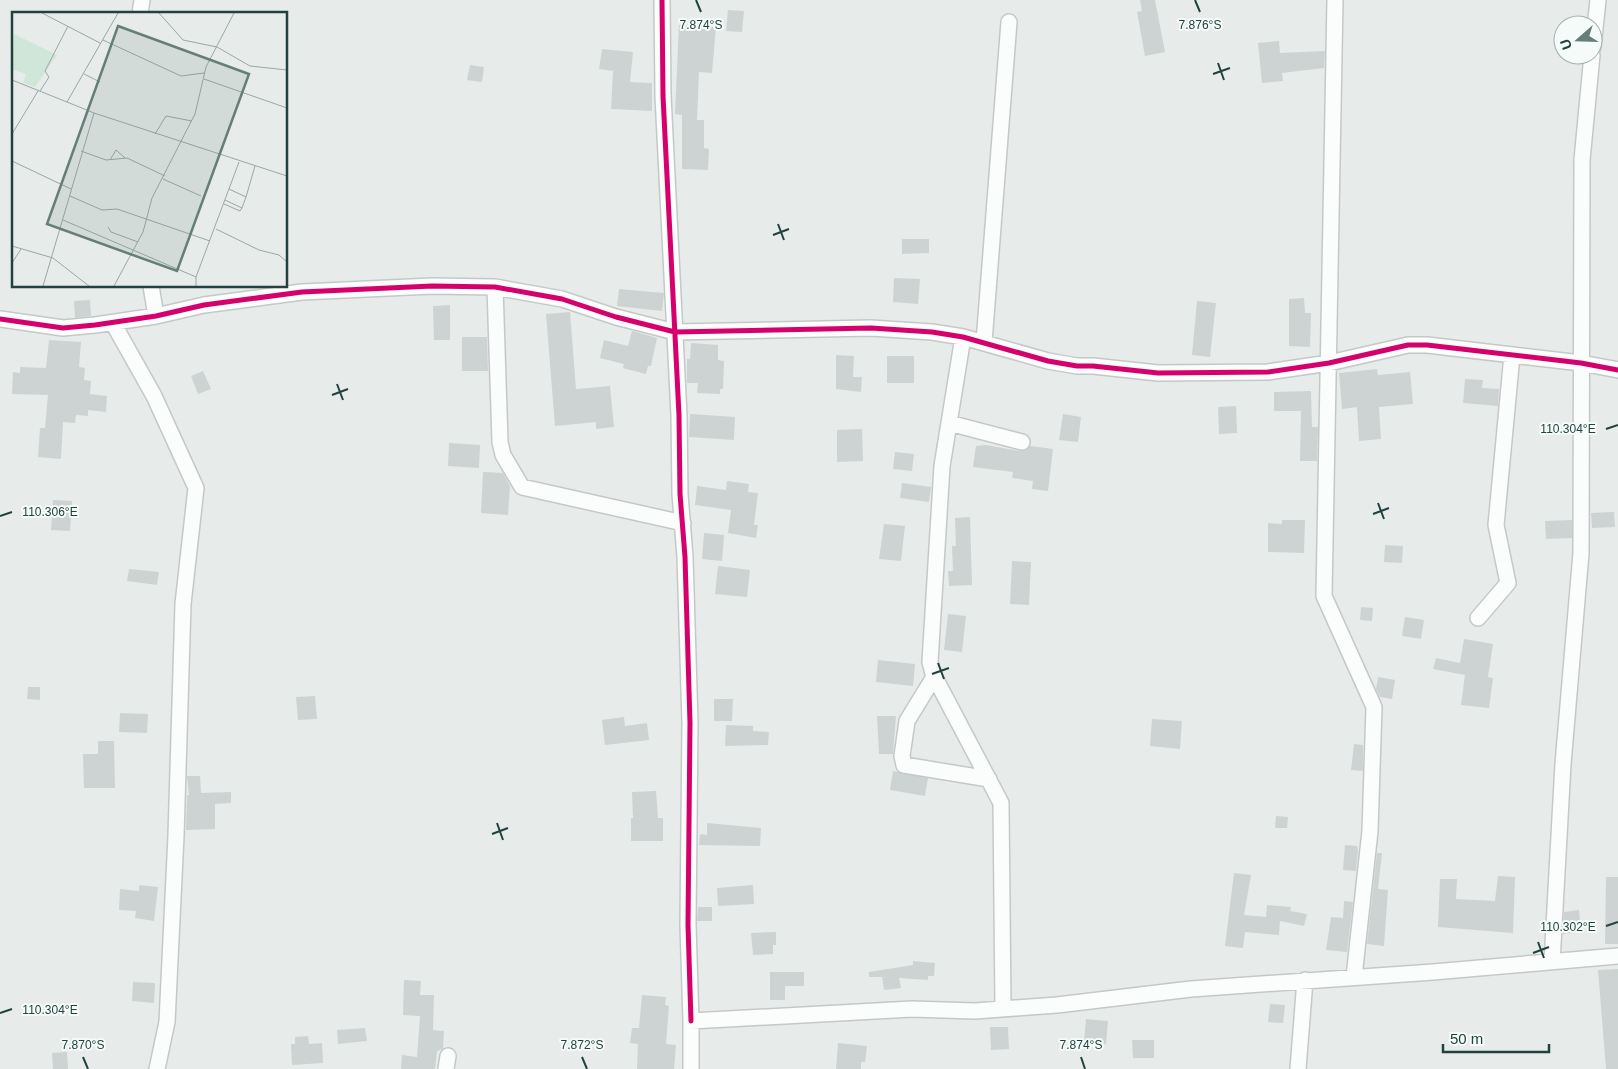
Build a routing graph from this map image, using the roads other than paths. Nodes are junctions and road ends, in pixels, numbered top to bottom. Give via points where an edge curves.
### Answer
1 (662, 0) edge
2 (1335, 0) edge
3 (1598, 0) edge
4 (1596, 15) edge
5 (1009, 22) dead end
6 (1591, 65) edge
7 (495, 287) junction
8 (151, 288) edge
9 (156, 316) junction
10 (0, 319) edge
11 (113, 323) junction
12 (675, 332) junction
13 (963, 336) junction
14 (984, 342) junction
15 (1512, 355) junction
16 (1329, 363) junction
17 (1581, 363) junction
18 (1618, 370) edge
19 (949, 423) junction
20 (1022, 442) dead end
21 (683, 523) junction
22 (1478, 618) dead end
23 (934, 676) junction
24 (989, 779) junction
25 (1618, 956) edge
26 (1552, 962) junction
27 (1354, 977) junction
28 (1305, 980) junction
29 (1003, 1009) junction
30 (691, 1021) junction
31 (157, 1069) edge
32 (691, 1069) edge
33 (1298, 1069) edge

1 - 12 street via 663,96
2 - 16 street
3 - 4 street
5 - 14 street
6 - 17 street via 1582,160
7 - 9 street via 432,286 302,292 204,305
7 - 12 street via 562,300 616,318
7 - 21 street via 500,442 522,487
8 - 9 street
9 - 11 street
10 - 11 street via 63,328
11 - 31 street via 154,396 196,488 183,604 167,1022
12 - 13 street via 871,328
12 - 21 street
13 - 14 street
13 - 19 street
14 - 16 street via 1076,366 1158,373 1268,372
15 - 16 street via 1408,345
15 - 17 street
15 - 22 street via 1496,525 1508,583
16 - 27 street via 1324,596 1374,707 1370,831
17 - 18 street
17 - 26 street via 1581,553 1563,764
19 - 20 street
19 - 23 street via 942,466 931,642 930,662
21 - 30 street via 690,723 688,925
23 - 24 street
23 - 24 street via 907,721 902,756 904,764
24 - 29 street via 1001,803
25 - 26 street
26 - 27 street
27 - 28 street
28 - 29 street
28 - 33 street
29 - 30 street via 912,1009
30 - 32 street

